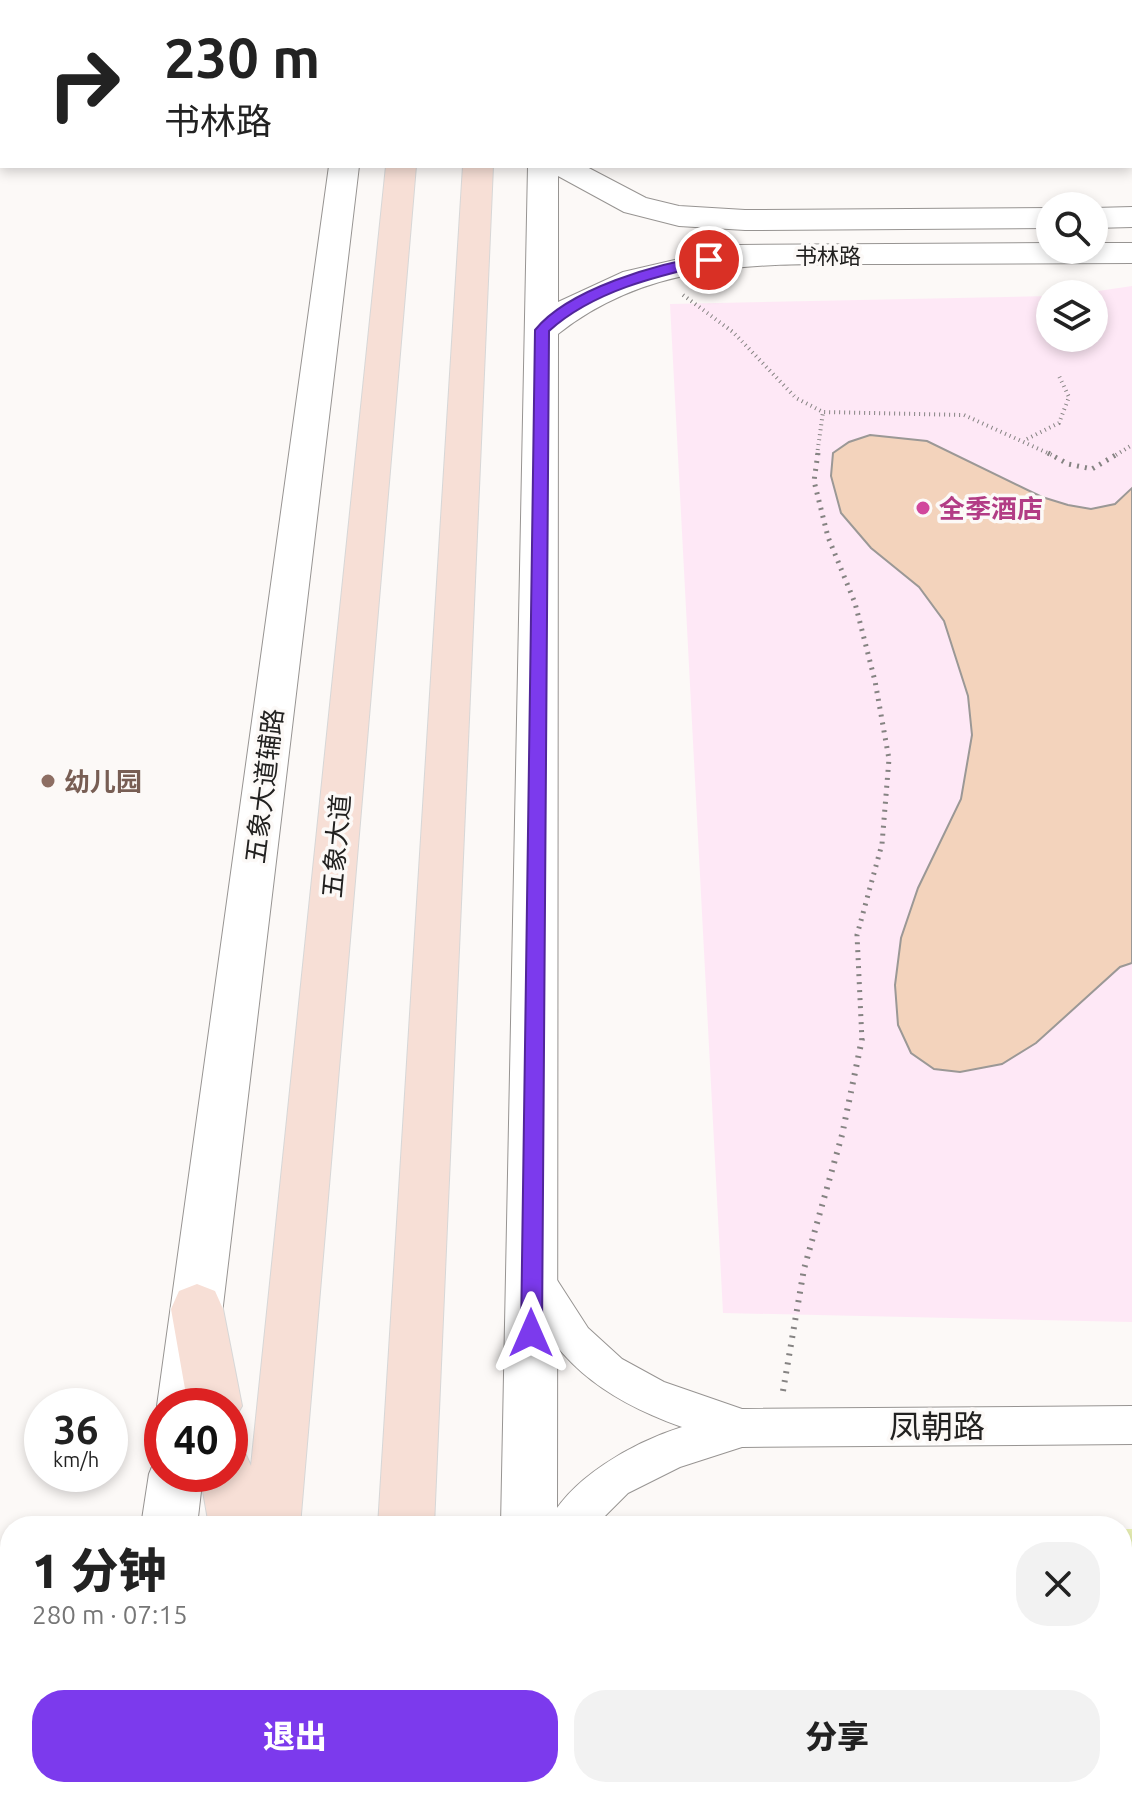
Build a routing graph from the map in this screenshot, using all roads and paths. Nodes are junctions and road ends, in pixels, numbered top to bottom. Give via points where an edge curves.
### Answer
1 (344, 168) edge
2 (401, 168) edge
3 (478, 168) edge
4 (543, 168) edge
5 (566, 168) edge
6 (1132, 217) edge
7 (1036, 218) edge
8 (1108, 218) edge
9 (745, 220) junction
10 (1132, 253) edge
11 (751, 255) junction
12 (653, 273) junction
13 (542, 330) junction
14 (1059, 376) dead end
15 (823, 412) junction
16 (1026, 440) junction
17 (1132, 445) edge
18 (532, 1274) junction
19 (197, 1309) junction
20 (186, 1388) edge
21 (212, 1388) edge
22 (1132, 1425) edge
23 (759, 1428) junction
24 (174, 1492) edge
25 (230, 1492) edge
26 (170, 1516) edge
27 (235, 1516) edge
28 (273, 1516) edge
29 (407, 1516) edge
30 (529, 1516) edge
31 (577, 1516) edge

1 - 19 street, 五象大道辅路
2 - 28 main road, 五象大道
3 - 29 main road
4 - 13 street
5 - 9 street, 书林路 via 635,205 679,216
6 - 8 street
7 - 9 street, 书林路
9 - 11 street
10 - 11 street, 书林路
11 - 12 street, 书林路 via 679,264
12 - 13 street, 书林路 via 567,307
12 - 15 path via 733,332 796,398
13 - 18 street
14 - 16 path via 1069,397 1059,423
15 - 16 path via 964,415
15 - 23 path via 814,481 828,537 855,603 889,759 882,844 857,935 863,1035 842,1135
16 - 17 path via 1068,464 1092,469
18 - 23 street via 576,1343 624,1382 676,1406
18 - 30 street
19 - 20 street, 五象大道辅路
19 - 21 main road
22 - 23 street, 凤朝路
23 - 31 street via 674,1449 614,1479
24 - 26 street
25 - 27 main road

